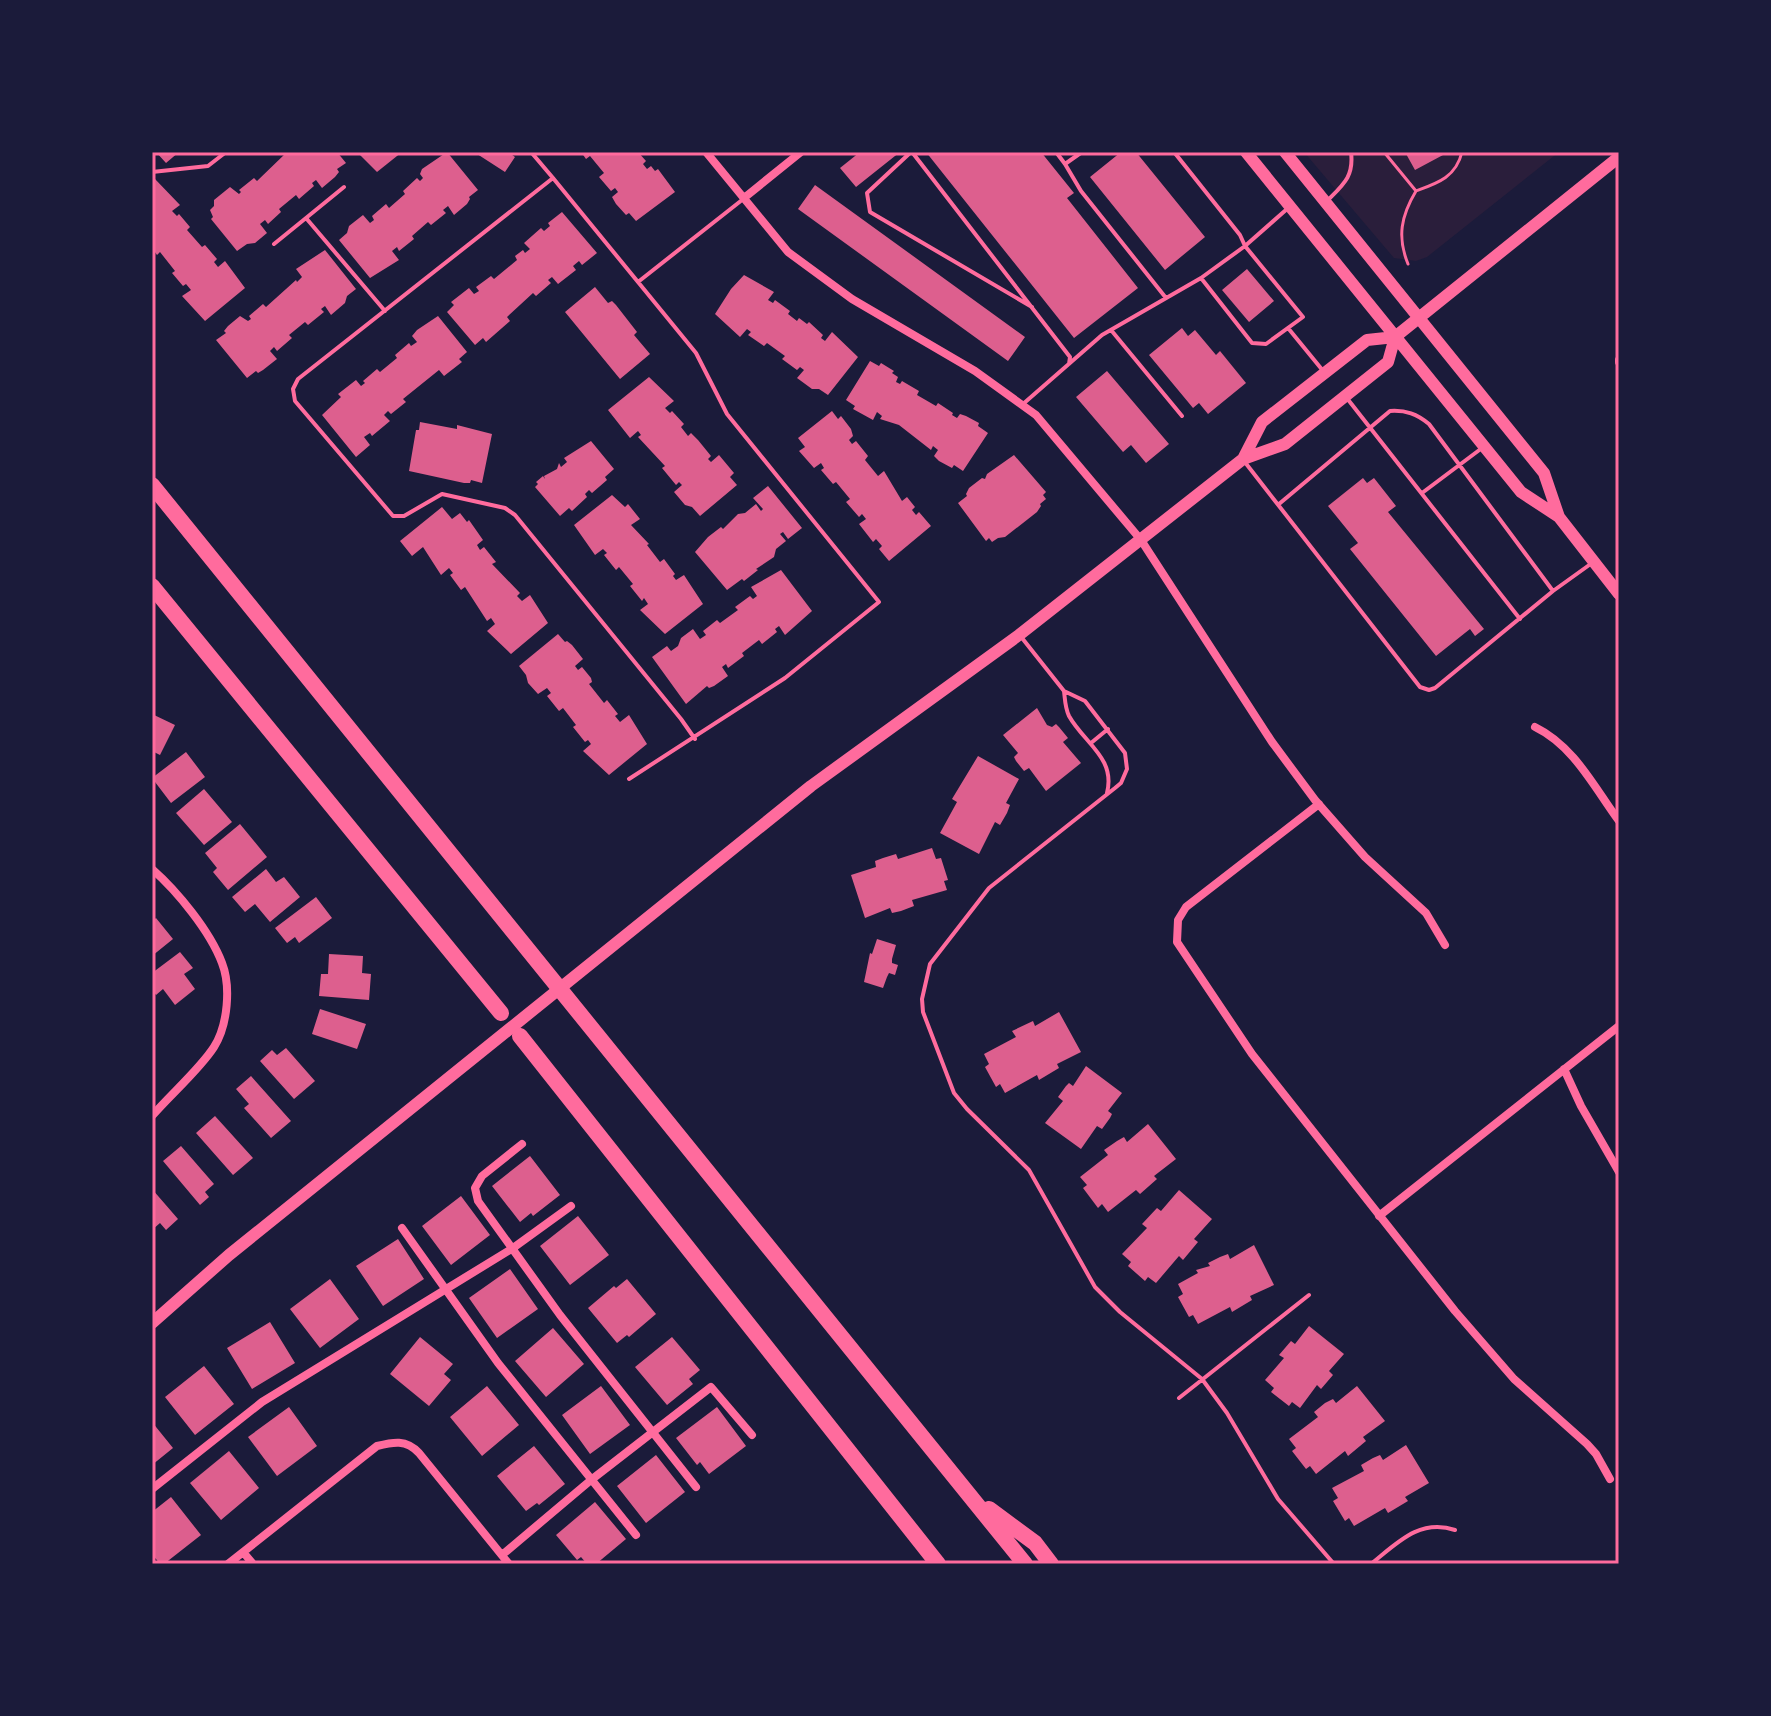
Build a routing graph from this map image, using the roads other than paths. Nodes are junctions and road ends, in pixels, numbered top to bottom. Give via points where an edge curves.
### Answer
1 (226, 152) edge
2 (531, 152) edge
3 (706, 152) edge
4 (801, 152) edge
5 (912, 152) edge
6 (1056, 152) edge
7 (1082, 152) edge
8 (1174, 152) edge
9 (1246, 152) edge
10 (1285, 152) edge
11 (1351, 152) edge
12 (1619, 157) edge
13 (1065, 164) junction
14 (152, 172) edge
15 (553, 178) junction
16 (344, 187) dead end
17 (744, 198) junction
18 (1326, 201) junction
19 (1290, 207) junction
20 (306, 218) junction
21 (274, 244) dead end
22 (1245, 246) junction
23 (1201, 278) junction
24 (638, 282) junction
25 (1166, 298) junction
26 (1032, 307) junction
27 (385, 311) junction
28 (1420, 316) junction
29 (1288, 328) junction
30 (1111, 330) junction
31 (1395, 337) junction
32 (1069, 364) junction
33 (1325, 373) junction
34 (1345, 396) junction
35 (1023, 404) junction
36 (1182, 416) dead end
37 (1369, 428) junction
38 (1484, 447) junction
39 (1243, 459) junction
40 (1460, 465) junction
41 (152, 485) edge
42 (1422, 494) junction
43 (1279, 504) junction
44 (1559, 517) junction
45 (1141, 540) junction
46 (1594, 562) junction
47 (152, 586) edge
48 (1553, 591) junction
49 (1619, 594) edge
50 (1520, 619) junction
51 (1019, 635) junction
52 (1064, 691) junction
53 (1535, 727) dead end
54 (1108, 729) junction
55 (695, 739) junction
56 (1091, 743) junction
57 (629, 779) dead end
58 (1106, 795) junction
59 (1319, 804) junction
60 (1619, 821) edge
61 (152, 869) edge
62 (1445, 945) dead end
63 (501, 1013) dead end
64 (1619, 1026) edge
65 (520, 1036) dead end
66 (1564, 1069) junction
67 (152, 1116) edge
68 (522, 1144) dead end
69 (1619, 1172) edge
70 (571, 1206) dead end
71 (1379, 1216) junction
72 (402, 1228) dead end
73 (513, 1248) junction
74 (444, 1289) junction
75 (1309, 1295) dead end
76 (152, 1323) edge
77 (1202, 1379) junction
78 (1179, 1398) dead end
79 (652, 1432) junction
80 (752, 1435) dead end
81 (1610, 1479) dead end
82 (591, 1480) junction
83 (696, 1487) dead end
84 (152, 1489) edge
85 (972, 1496) junction
86 (1455, 1530) dead end
87 (636, 1535) dead end
88 (243, 1552) junction
89 (502, 1555) junction
90 (228, 1564) edge
91 (253, 1564) edge
92 (509, 1564) edge
93 (938, 1564) edge
94 (1025, 1564) edge
95 (1051, 1564) edge
96 (1334, 1564) edge
97 (1371, 1564) edge

1 - 14 lane via 208,166
2 - 15 lane
3 - 17 street
4 - 17 street
5 - 26 lane
5 - 26 lane via 867,193 870,212
6 - 13 lane
7 - 13 lane
8 - 22 lane
9 - 19 main road
10 - 18 main road
11 - 18 lane via 1353,167 1345,183
12 - 28 main road
13 - 25 lane
15 - 24 lane
15 - 27 lane
16 - 20 lane
17 - 24 lane
17 - 35 street via 788,252 852,299
18 - 28 main road
19 - 22 lane
19 - 31 main road
20 - 21 lane
20 - 27 lane
22 - 23 lane
22 - 29 lane via 1303,317
23 - 25 lane
23 - 29 lane via 1252,343 1266,344
24 - 55 lane via 696,353 727,414 879,602 785,678
25 - 30 lane
26 - 32 lane via 1070,357
27 - 55 lane via 298,379 295,401 393,516 404,516 442,494 515,515
28 - 31 main road
28 - 44 main road via 1544,473
29 - 33 lane
30 - 32 lane
30 - 36 lane
31 - 33 main road via 1367,340
31 - 34 main road via 1388,362
31 - 38 main road
32 - 35 lane
33 - 39 main road via 1262,422
34 - 37 lane
34 - 39 main road via 1285,444
35 - 45 street
37 - 40 lane via 1390,411 1418,415
37 - 42 lane
37 - 43 lane
38 - 40 lane
38 - 44 main road via 1521,492
39 - 43 lane
39 - 45 main road
40 - 42 lane
40 - 48 lane
41 - 85 highway
42 - 50 lane
43 - 50 lane via 1420,687 1435,688
44 - 46 main road
45 - 51 main road
45 - 59 street via 1272,742
46 - 48 lane
46 - 49 main road
47 - 63 highway
48 - 50 lane
51 - 52 lane
51 - 76 main road via 811,786 229,1255
52 - 54 lane via 1085,701
52 - 56 lane via 1068,715
53 - 60 street via 1570,751
54 - 56 lane
54 - 58 lane via 1125,753 1127,769 1121,783
55 - 57 lane
56 - 58 lane via 1107,766
58 - 77 lane via 989,888 930,964 922,1006 954,1093 1029,1170 1095,1287
59 - 62 street via 1365,857 1426,913
59 - 71 street via 1186,907 1176,927 1180,948 1243,1041
61 - 67 street via 205,931 223,964 227,992 214,1047
64 - 66 street
65 - 93 highway
66 - 69 street
66 - 71 street
68 - 73 street via 475,1188 478,1201
70 - 73 street
71 - 81 street via 1484,1346 1587,1444
72 - 74 street
73 - 74 street
73 - 79 street
74 - 82 street
74 - 84 street via 262,1402
75 - 77 lane
77 - 78 lane
77 - 96 lane via 1278,1499
79 - 80 street via 711,1387
79 - 82 street
79 - 83 street
82 - 87 street
82 - 89 street
85 - 94 highway
85 - 95 highway via 1035,1543
86 - 97 lane via 1421,1529
88 - 89 street via 377,1446 396,1441 413,1446
88 - 90 street
88 - 91 street
89 - 92 street

